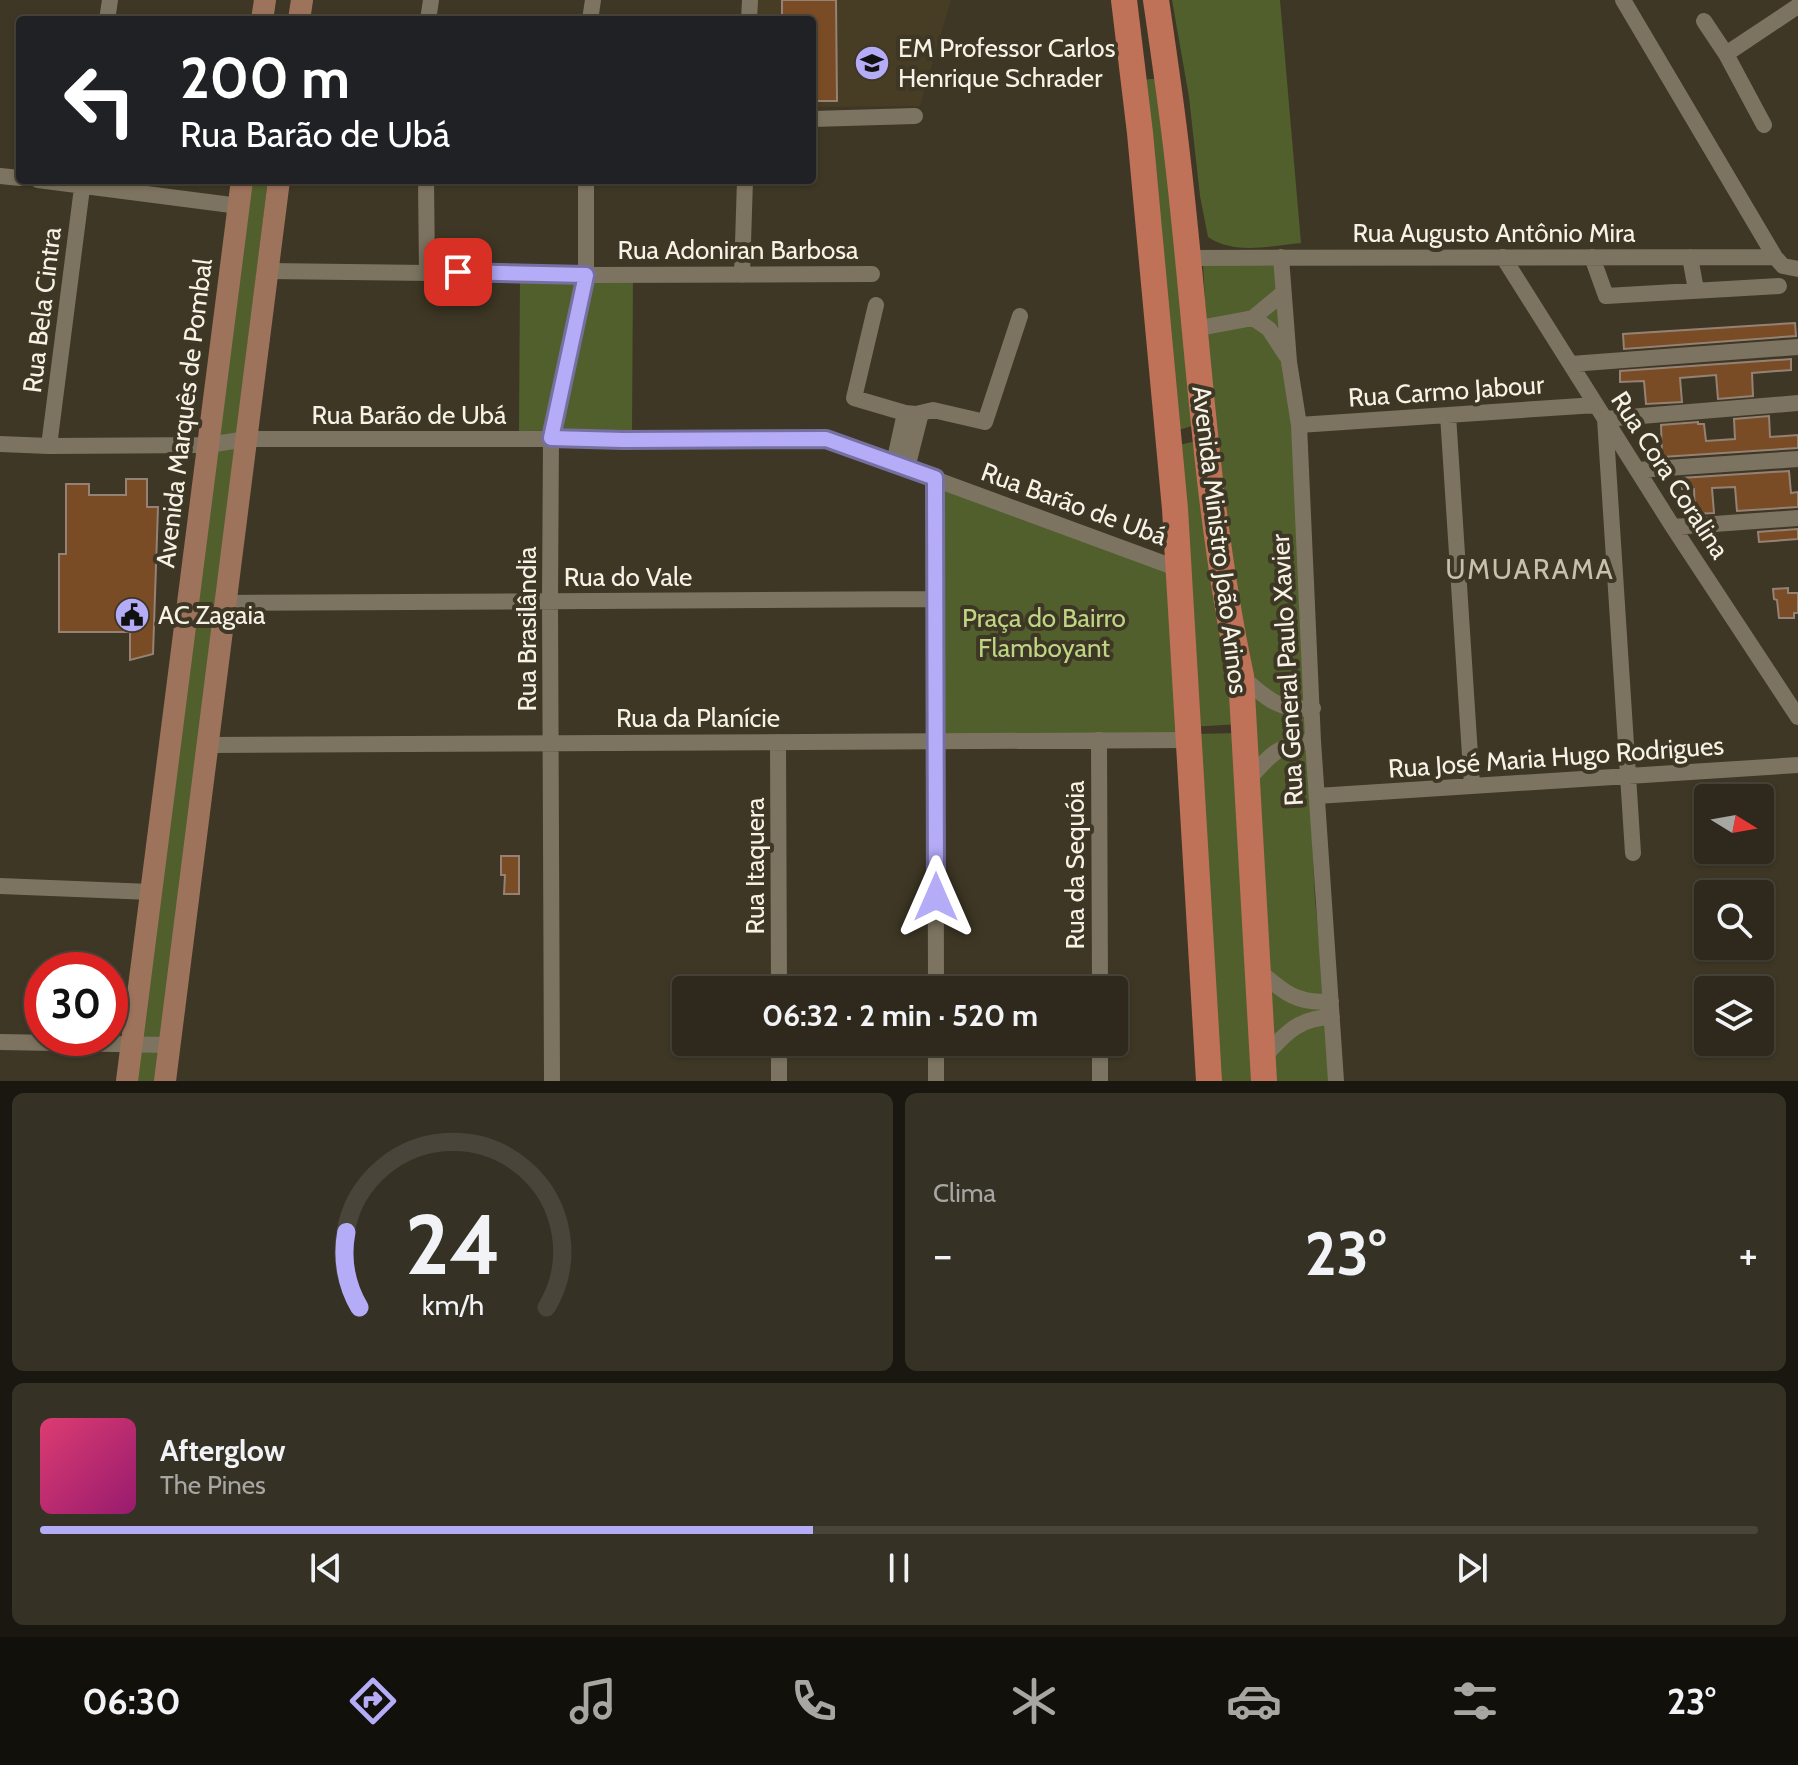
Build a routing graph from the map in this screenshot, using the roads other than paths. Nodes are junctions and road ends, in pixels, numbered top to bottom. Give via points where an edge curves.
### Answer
1 (1124, 0) edge
2 (1156, 0) edge
3 (1623, 0) edge
4 (1798, 6) edge
5 (1704, 21) dead end
6 (1726, 54) junction
7 (915, 116) dead end
8 (816, 119) edge
9 (1764, 125) dead end
10 (1140, 133) junction
11 (1179, 164) junction
12 (83, 184) edge
13 (90, 184) edge
14 (242, 184) edge
15 (279, 184) edge
16 (426, 184) edge
17 (586, 184) edge
18 (745, 184) edge
19 (239, 206) junction
20 (1281, 257) junction
21 (1503, 257) junction
22 (1592, 257) junction
23 (1690, 257) junction
24 (1775, 257) junction
25 (1187, 258) junction
26 (1798, 269) edge
27 (268, 271) junction
28 (427, 272) junction
29 (872, 274) dead end
30 (586, 275) junction
31 (742, 275) junction
32 (1779, 286) dead end
33 (1696, 290) junction
34 (1283, 293) junction
35 (1155, 297) junction
36 (876, 305) dead end
37 (1020, 316) dead end
38 (1253, 318) junction
39 (1194, 329) junction
40 (1798, 347) edge
41 (1289, 362) junction
42 (1571, 364) junction
43 (1798, 403) edge
44 (213, 405) junction
45 (250, 407) junction
46 (1601, 412) junction
47 (913, 413) junction
48 (1448, 415) junction
49 (1299, 425) junction
50 (551, 438) junction
51 (247, 439) junction
52 (0, 444) edge
53 (49, 446) junction
54 (207, 453) junction
55 (1798, 459) edge
56 (243, 464) junction
57 (900, 466) junction
58 (1638, 470) junction
59 (935, 478) junction
60 (1798, 518) edge
61 (1673, 527) junction
62 (1179, 569) junction
63 (935, 599) junction
64 (550, 601) junction
65 (225, 603) junction
66 (1241, 676) junction
67 (1313, 708) junction
68 (174, 711) junction
69 (211, 716) junction
70 (1798, 717) edge
71 (1099, 740) junction
72 (1189, 740) junction
73 (935, 741) junction
74 (1313, 741) junction
75 (778, 742) junction
76 (551, 743) junction
77 (206, 753) junction
78 (169, 756) junction
79 (1798, 765) edge
80 (1628, 776) junction
81 (1246, 782) junction
82 (1472, 786) junction
83 (1317, 796) junction
84 (1633, 853) dead end
85 (0, 886) edge
86 (151, 892) junction
87 (1258, 970) junction
88 (779, 976) edge
89 (936, 976) edge
90 (1100, 976) edge
91 (139, 986) junction
92 (1331, 1009) junction
93 (170, 1036) junction
94 (0, 1042) edge
95 (132, 1047) junction
96 (779, 1056) edge
97 (936, 1056) edge
98 (1100, 1056) edge
99 (1263, 1070) edge
100 (127, 1081) edge
101 (164, 1081) edge
102 (552, 1081) edge
103 (779, 1081) edge
104 (936, 1081) edge
105 (1100, 1081) edge
106 (1209, 1081) edge
107 (1336, 1081) edge

1 - 10 main road, Avenida Ministro João Arinos
2 - 11 main road, Avenida Ministro João Arinos
3 - 24 street
4 - 6 street
5 - 6 street
6 - 9 street
7 - 8 street
10 - 11 main road via 1166,140
10 - 35 main road, Avenida Ministro João Arinos
11 - 25 main road, Avenida Ministro João Arinos
12 - 53 street, Rua Bela Cintra
13 - 19 street
14 - 19 main road, Avenida Marquês de Pombal
15 - 27 main road
16 - 28 street
17 - 30 street, Rua Brasilândia
18 - 31 street
19 - 44 main road, Avenida Marquês de Pombal
20 - 21 street, Rua Augusto Antônio Mira
20 - 25 street, Rua Augusto Antônio Mira
20 - 34 street, Rua General Paulo Xavier
21 - 22 street, Rua Augusto Antônio Mira
21 - 42 street, Rua Cora Coralina
22 - 23 street, Rua Augusto Antônio Mira
22 - 33 street via 1606,296
23 - 24 street, Rua Augusto Antônio Mira
23 - 33 street
24 - 26 street, Rua Augusto Antônio Mira via 1783,266
25 - 39 main road, Avenida Ministro João Arinos
27 - 28 street, Rua Adoniran Barbosa
27 - 45 main road
28 - 30 street, Rua Adoniran Barbosa
29 - 31 street, Rua Adoniran Barbosa
30 - 31 street, Rua Adoniran Barbosa
30 - 50 street, Rua Brasilândia
32 - 33 street
34 - 38 street
34 - 41 street, Rua General Paulo Xavier
35 - 39 main road via 1168,321
35 - 62 main road, Avenida Ministro João Arinos
36 - 47 street via 854,398
37 - 47 street via 985,422 933,410
38 - 39 street
38 - 41 street via 1269,329
39 - 66 main road, Avenida Ministro João Arinos via 1218,538
40 - 42 street
41 - 49 street, Rua General Paulo Xavier
42 - 46 street, Rua Cora Coralina
43 - 46 street, Rua Carmo Jabour
44 - 45 main road via 227,410
44 - 54 main road, Avenida Marquês de Pombal
45 - 51 main road
46 - 48 street, Rua Carmo Jabour
46 - 58 street, Rua Cora Coralina
46 - 80 street
47 - 57 street
48 - 49 street, Rua Carmo Jabour
48 - 82 street
49 - 67 street, Rua General Paulo Xavier
50 - 51 street, Rua Barão de Ubá
50 - 57 street, Rua Barão de Ubá via 826,439
50 - 64 street, Rua Brasilândia
51 - 54 street, Rua Barão de Ubá
51 - 56 main road
52 - 53 street, Rua Barão de Ubá
53 - 54 street, Rua Barão de Ubá
54 - 56 main road
54 - 68 main road, Avenida Marquês de Pombal
55 - 58 street
56 - 65 main road
57 - 59 street, Rua Barão de Ubá
58 - 61 street, Rua Cora Coralina
59 - 62 street, Rua Barão de Ubá
59 - 63 street
60 - 61 street
61 - 70 street, Rua Cora Coralina
62 - 72 main road, Avenida Ministro João Arinos
63 - 64 street, Rua do Vale
63 - 73 street
64 - 65 street, Rua do Vale
64 - 76 street, Rua Brasilândia
65 - 69 main road
66 - 67 street via 1269,701 1295,710
66 - 81 main road, Avenida Ministro João Arinos
67 - 74 street, Rua General Paulo Xavier
68 - 69 main road via 181,699 195,695 207,702
68 - 78 main road, Avenida Marquês de Pombal
69 - 77 main road
71 - 72 street, Rua da Planície
71 - 73 street, Rua da Planície
71 - 90 street, Rua da Sequóia
72 - 106 main road, Avenida Ministro João Arinos
73 - 75 street, Rua da Planície
73 - 89 street
74 - 81 street via 1270,754
74 - 83 street, Rua General Paulo Xavier
75 - 76 street, Rua da Planície
75 - 88 street, Rua Itaquera
76 - 77 street, Rua da Planície
76 - 102 street, Rua Brasilândia
77 - 78 main road via 198,772 185,776 173,769
77 - 93 main road
78 - 86 main road, Avenida Marquês de Pombal
79 - 80 street, Rua José Maria Hugo Rodrigues
80 - 82 street, Rua José Maria Hugo Rodrigues
80 - 84 street
81 - 87 main road, Avenida Ministro João Arinos
82 - 83 street, Rua José Maria Hugo Rodrigues
83 - 92 street, Rua General Paulo Xavier
85 - 86 street
86 - 91 main road, Avenida Marquês de Pombal
87 - 92 street via 1286,994
87 - 99 main road, Avenida Ministro João Arinos
91 - 93 main road via 147,1014
91 - 95 main road, Avenida Marquês de Pombal
92 - 99 street via 1289,1030
92 - 107 street, Rua General Paulo Xavier
93 - 95 street
93 - 101 main road
94 - 95 street
95 - 100 main road, Avenida Marquês de Pombal
95 - 101 main road via 156,1063
96 - 103 street
97 - 104 street
98 - 105 street

